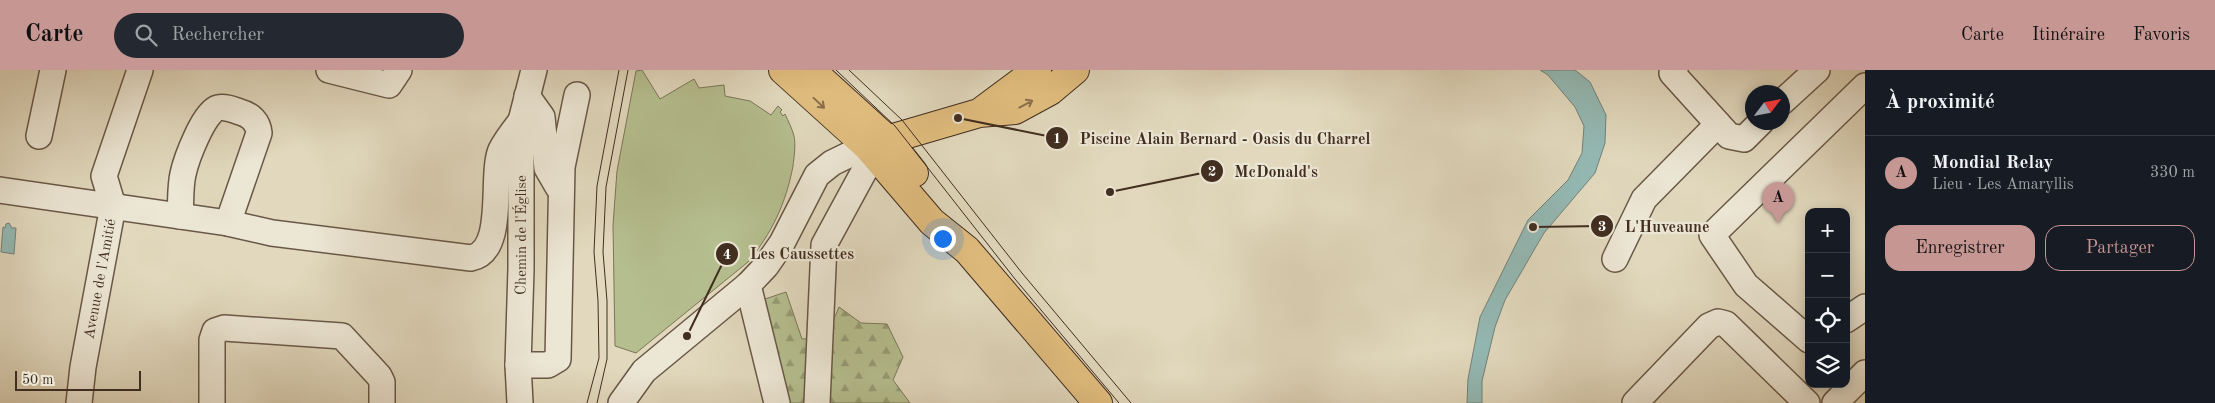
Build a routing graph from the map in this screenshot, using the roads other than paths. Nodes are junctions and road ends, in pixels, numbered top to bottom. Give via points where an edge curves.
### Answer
1 (53, 70) edge
2 (140, 70) edge
3 (329, 70) edge
4 (399, 70) edge
5 (534, 70) edge
6 (783, 70) edge
7 (811, 70) edge
8 (1037, 70) edge
9 (1075, 70) edge
10 (1675, 70) edge
11 (1817, 70) edge
12 (1865, 86) edge
13 (577, 95) dead end
14 (1790, 95) edge
15 (527, 96) junction
16 (979, 113) junction
17 (521, 121) junction
18 (1718, 124) junction
19 (1753, 130) edge
20 (39, 136) dead end
21 (876, 146) junction
22 (0, 190) edge
23 (561, 194) junction
24 (113, 206) junction
25 (180, 216) junction
26 (228, 223) junction
27 (1615, 259) dead end
28 (748, 285) junction
29 (1865, 307) edge
30 (1850, 317) edge
31 (1805, 337) edge
32 (518, 365) junction
33 (1865, 373) edge
34 (78, 403) edge
35 (212, 403) edge
36 (382, 403) edge
37 (520, 403) edge
38 (621, 403) edge
39 (777, 403) edge
40 (817, 403) edge
41 (1098, 403) edge
42 (1635, 403) edge
43 (1807, 403) edge
44 (1836, 403) edge

1 - 20 street
2 - 24 street, Avenue de l'Amitié via 104,176
3 - 4 street via 388,85
5 - 15 street, Chemin de l'Église
6 -> 21 main road
7 - 21 main road
8 - 16 main road
16 -> 9 main road via 1015,110 1050,91
10 - 18 street via 1672,73
11 - 14 street
12 - 31 street via 1712,235 1746,285
13 - 23 street via 562,167
15 - 17 street, Chemin de l'Église
15 - 23 street via 542,117 547,168
16 - 21 main road
17 - 26 street via 501,150 492,234 480,256 471,258 272,233
17 - 32 street, Chemin de l'Église
18 - 19 street via 1729,136 1744,139
18 - 27 street via 1644,199
21 - 28 street via 832,163 817,175 782,243
21 - 40 street via 824,245
21 - 41 main road via 943,211 967,250
22 - 24 street
23 - 32 street via 558,359 548,365
24 - 25 street
24 - 34 street, Avenue de l'Amitié
25 - 26 street
25 - 26 street via 183,174 203,122 217,108 229,108 254,120 259,133
28 - 38 street via 644,371
28 - 39 street
29 - 30 street
32 - 37 street, Chemin de l'Église
33 - 44 street
35 - 36 street via 212,340 215,331 224,328 342,336 379,376
42 - 43 street via 1709,326 1718,322 1726,324

